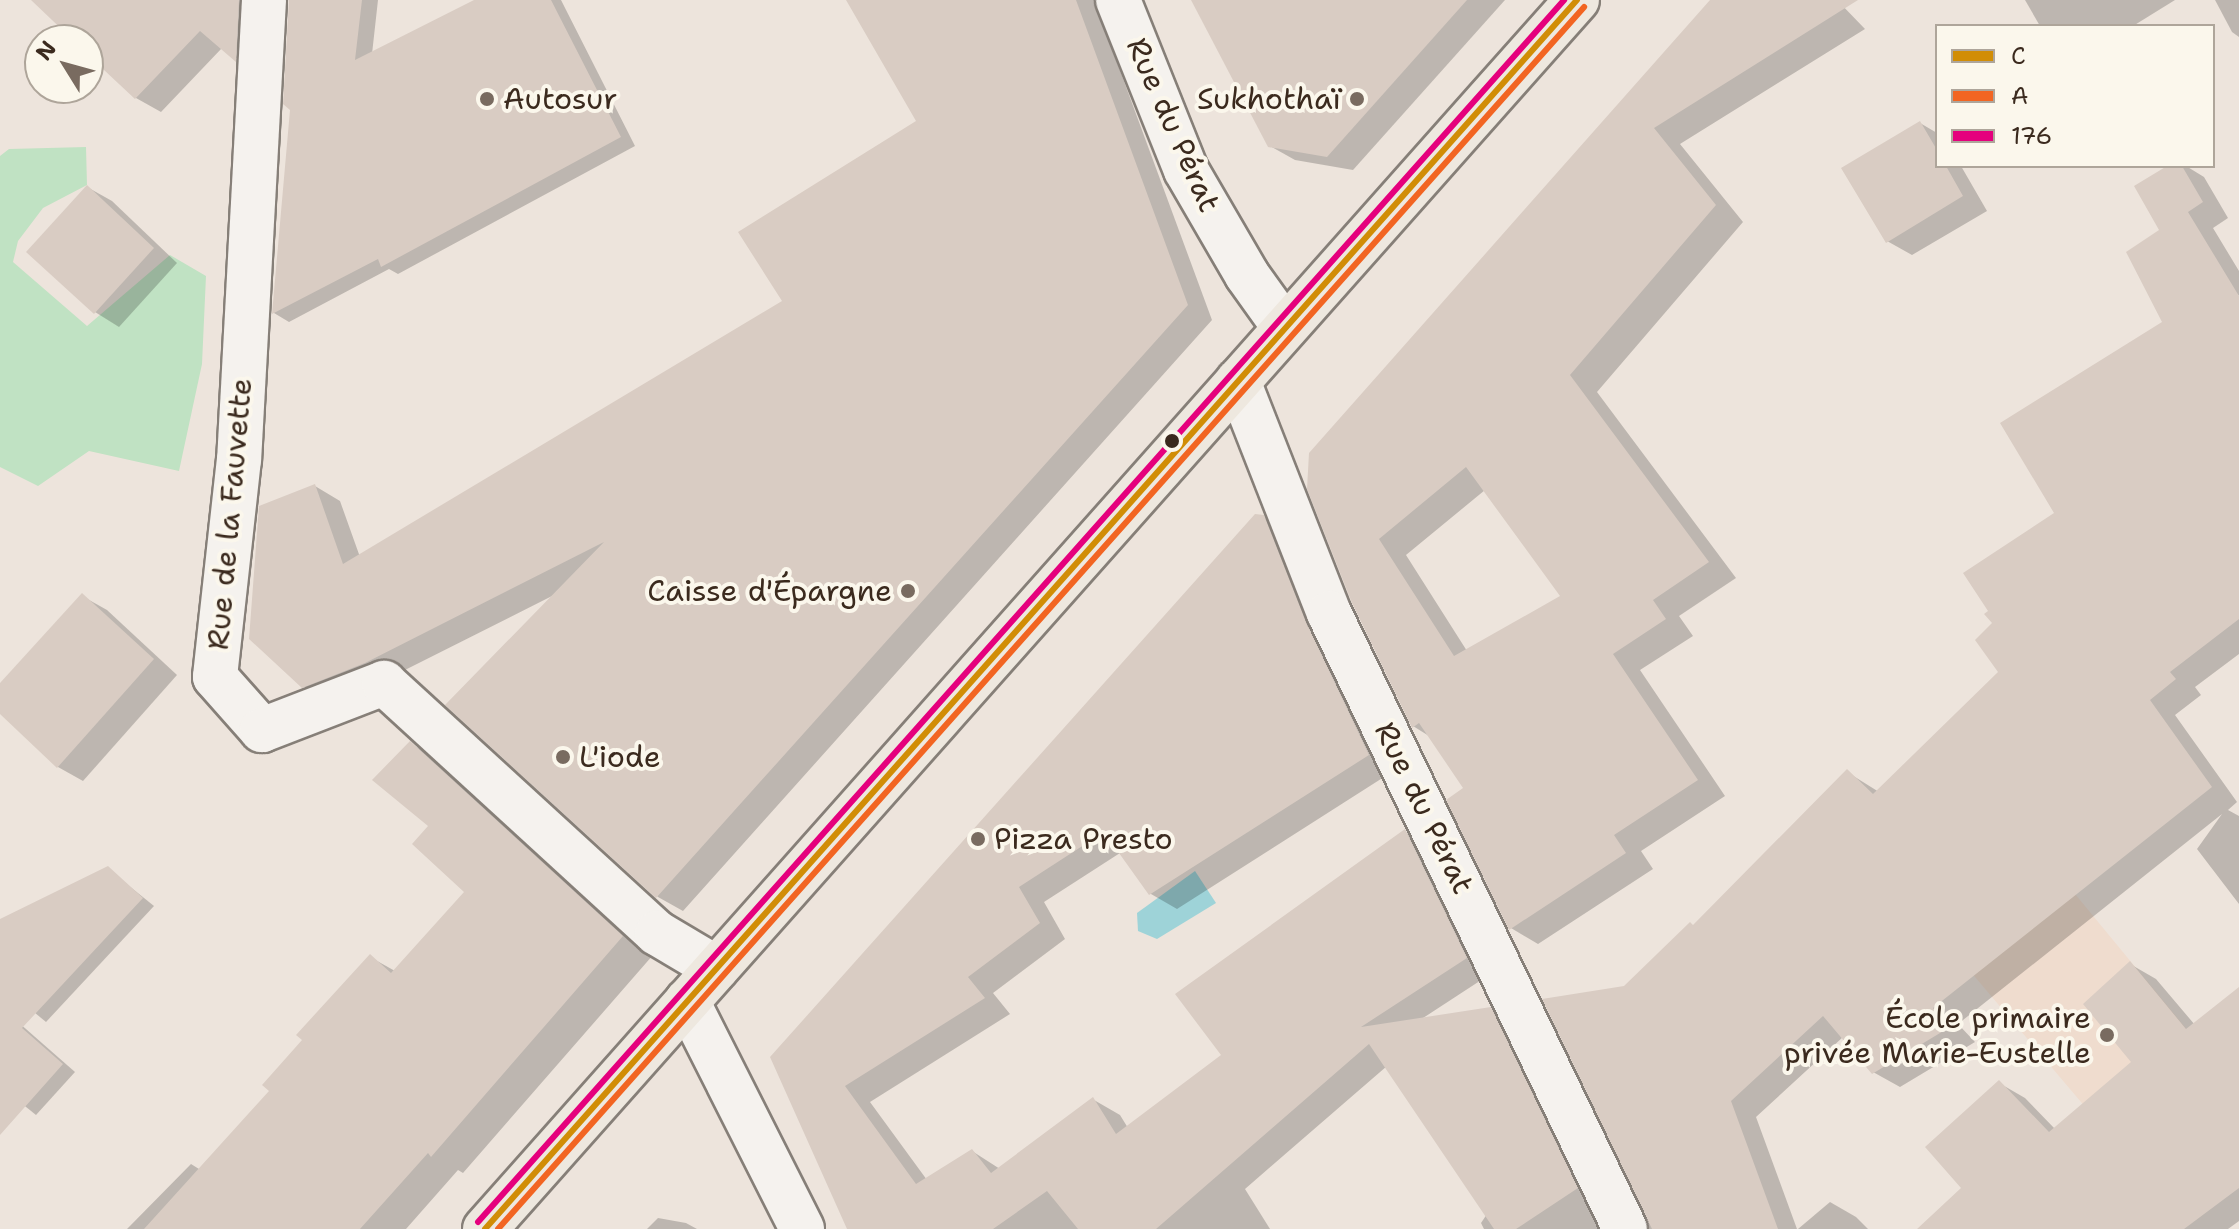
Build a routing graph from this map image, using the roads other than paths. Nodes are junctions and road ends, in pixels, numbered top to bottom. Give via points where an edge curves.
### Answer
1 (264, 0) edge
2 (1118, 0) edge
3 (1577, 0) edge
4 (1285, 328) junction
5 (1238, 381) junction
6 (716, 968) junction
7 (687, 1001) junction
8 (485, 1229) edge
9 (802, 1229) edge
10 (1625, 1229) edge

1 - 6 street, Rue de la Fauvette via 239,459 215,677 262,730 384,683 657,933
2 - 4 street, Rue du Pérat via 1186,170 1247,275
3 - 4 main road
4 - 5 main road
5 - 6 main road
5 - 10 street, Rue du Pérat via 1329,613
6 - 7 main road
7 - 8 main road
7 - 9 street

